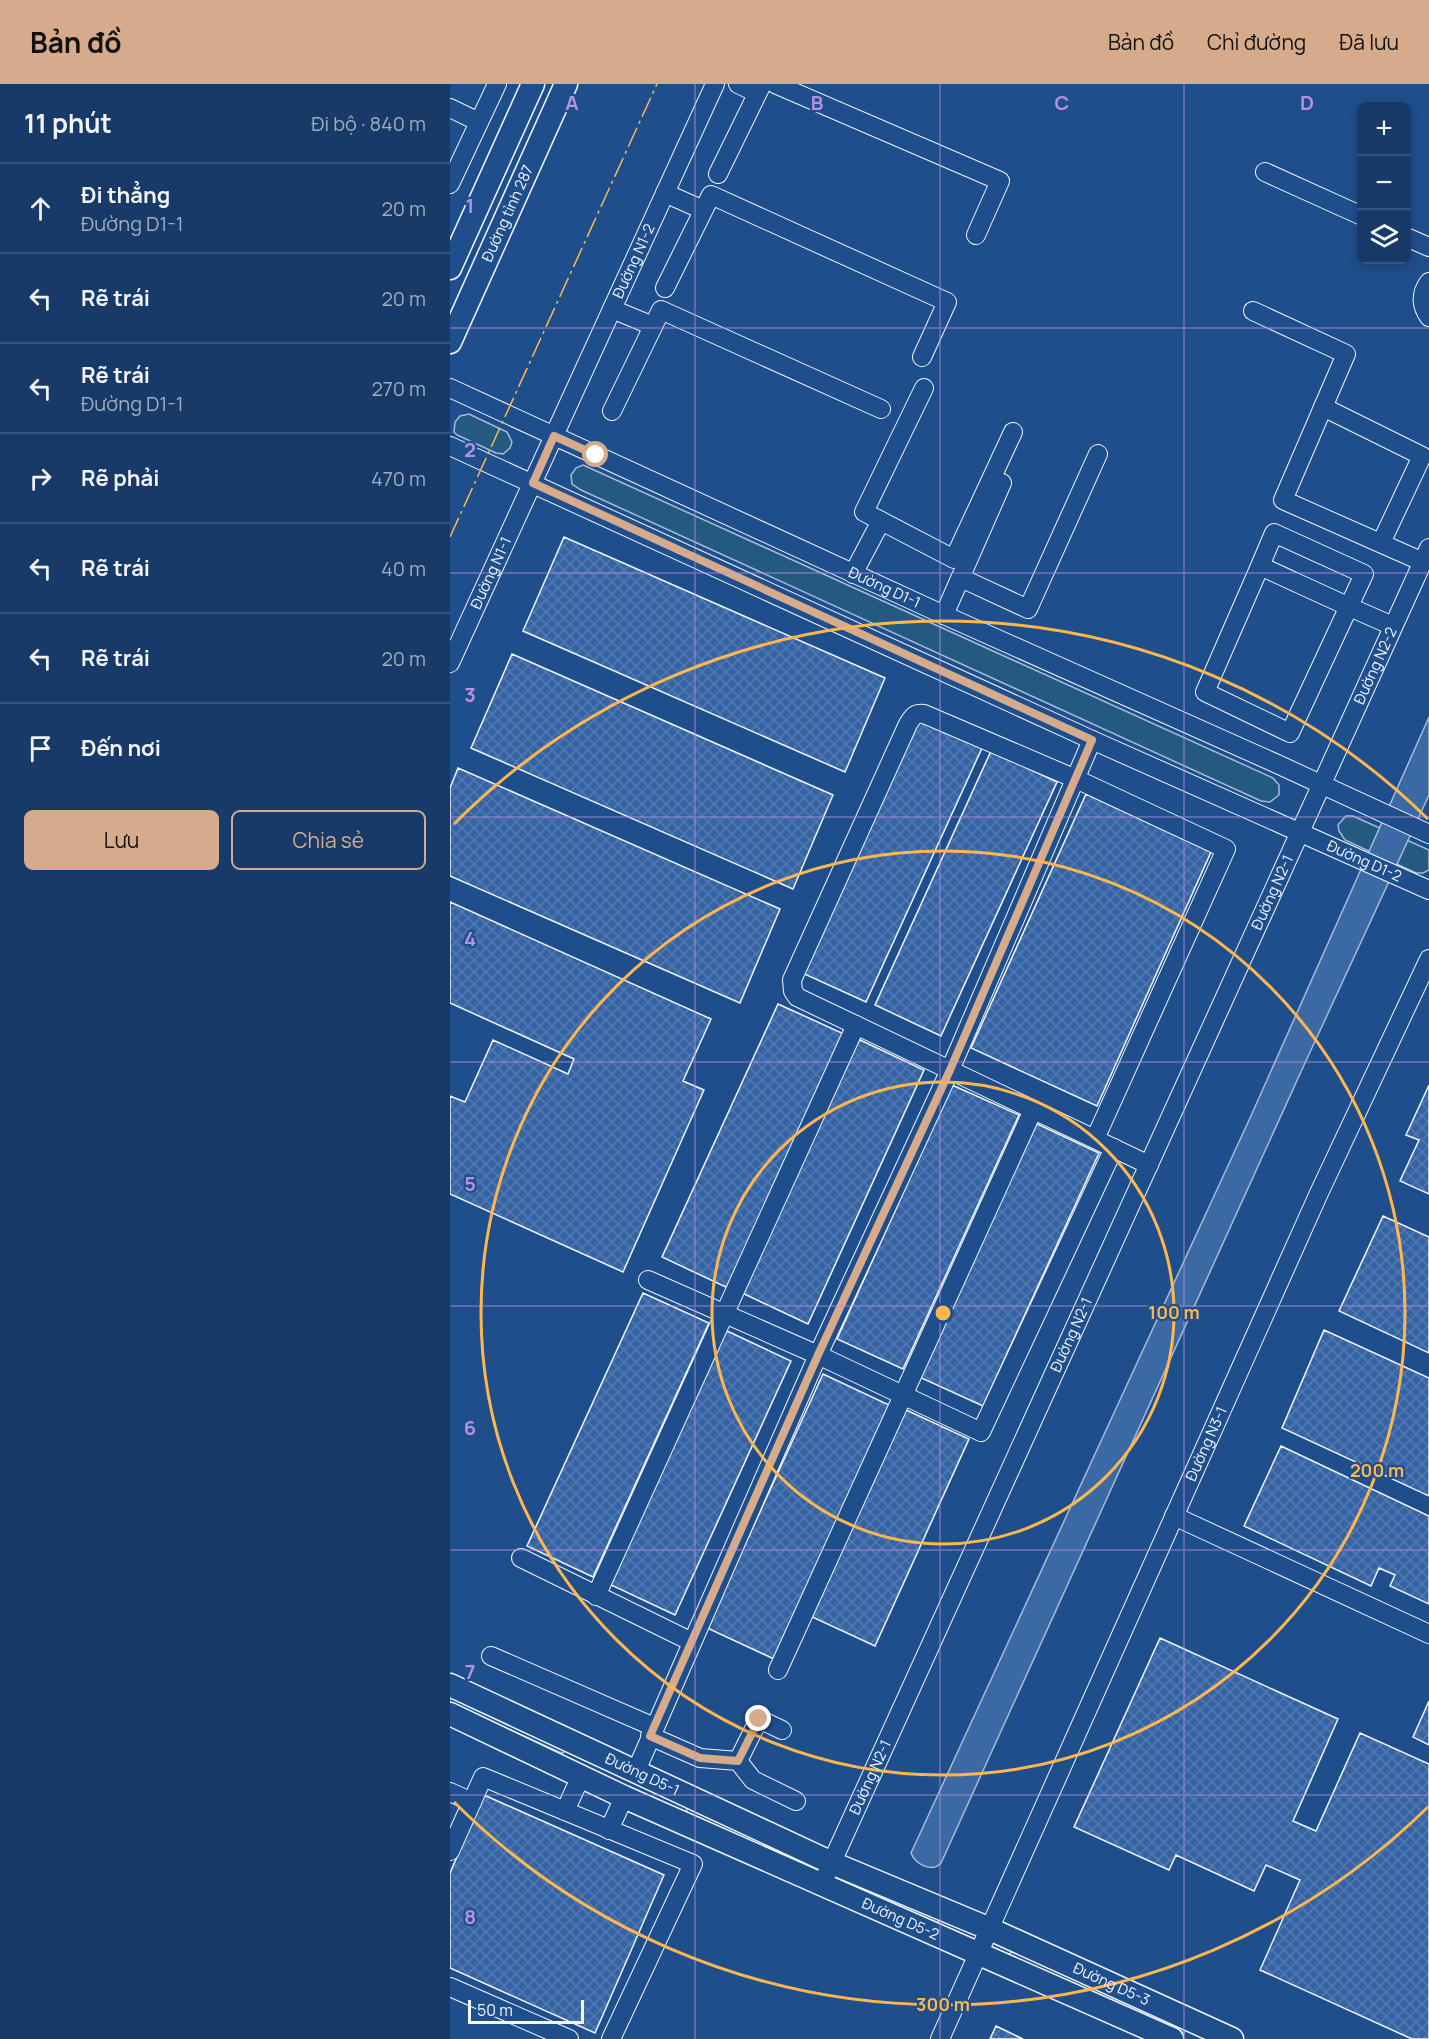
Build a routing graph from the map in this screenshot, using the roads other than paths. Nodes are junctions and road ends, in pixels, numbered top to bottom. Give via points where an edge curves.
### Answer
1 (497, 84) edge
2 (533, 84) edge
3 (566, 84) edge
4 (715, 84) edge
5 (738, 84) edge
6 (775, 84) edge
7 (760, 89) edge
8 (450, 108) edge
9 (479, 122) junction
10 (1265, 172) dead end
11 (718, 174) dead end
12 (450, 184) edge
13 (665, 193) junction
14 (703, 210) junction
15 (1357, 214) edge
16 (976, 235) dead end
17 (1411, 239) edge
18 (1429, 247) edge
19 (450, 268) edge
20 (1429, 282) edge
21 (665, 288) dead end
22 (612, 309) junction
23 (1253, 311) dead end
24 (1429, 317) edge
25 (653, 326) junction
26 (450, 342) edge
27 (922, 357) dead end
28 (450, 388) edge
29 (924, 388) dead end
30 (1323, 407) junction
31 (881, 410) dead end
32 (612, 411) dead end
33 (554, 436) junction
34 (450, 446) edge
35 (1098, 454) dead end
36 (533, 483) junction
37 (881, 521) junction
38 (1381, 543) junction
39 (1426, 555) edge
40 (1260, 567) junction
41 (853, 574) junction
42 (961, 578) junction
43 (1350, 607) junction
44 (944, 615) junction
45 (1393, 626) junction
46 (450, 663) edge
47 (1092, 740) junction
48 (1076, 779) junction
49 (1321, 784) junction
50 (1298, 833) junction
51 (1429, 834) edge
52 (1429, 890) edge
53 (1429, 959) edge
54 (856, 1025) junction
55 (950, 1070) junction
56 (1033, 1110) junction
57 (1095, 1139) junction
58 (1114, 1148) junction
59 (1149, 1165) junction
60 (648, 1280) dead end
61 (724, 1314) junction
62 (818, 1355) junction
63 (903, 1395) junction
64 (1174, 1516) junction
65 (521, 1558) dead end
66 (596, 1596) junction
67 (1429, 1634) edge
68 (692, 1642) junction
69 (491, 1656) dead end
70 (778, 1670) dead end
71 (450, 1685) edge
72 (450, 1714) edge
73 (652, 1731) junction
74 (782, 1731) dead end
75 (738, 1761) junction
76 (626, 1766) junction
77 (581, 1776) junction
78 (603, 1787) junction
79 (450, 1792) edge
80 (624, 1797) junction
81 (796, 1801) dead end
82 (472, 1802) junction
83 (565, 1811) junction
84 (609, 1830) junction
85 (450, 1851) edge
86 (832, 1863) junction
87 (821, 1886) junction
88 (990, 1929) junction
89 (979, 1953) junction
90 (450, 1987) edge
91 (569, 2039) edge
92 (610, 2039) edge
93 (940, 2039) edge
94 (1172, 2039) edge
95 (1232, 2039) edge

1 - 9 street
2 - 19 main road, Đường tỉnh 287
3 - 26 main road, Đường tỉnh 287
4 - 13 street, Đường N1-2
5 - 7 street
6 - 16 street via 1000,181
7 - 11 street
8 - 9 street
9 - 12 street
10 - 15 street
13 - 14 street
13 - 22 street, Đường N1-2
14 - 21 street
14 - 27 street via 711,195 946,302
17 - 18 street
20 - 24 street via 1422,302
22 - 25 street
22 - 33 street, Đường N1-2
23 - 30 street via 1346,354
25 - 31 street via 661,310
25 - 32 street
28 - 33 street, Đường D1-1
29 - 37 street via 864,512
30 - 38 street via 1422,456
30 - 38 street via 1283,500
33 - 36 street, Đường N1-2
33 - 41 street, Đường D1-1
34 - 36 street
35 - 42 street via 1028,609
36 - 46 street, Đường N1-1
36 - 47 street
37 - 41 street
37 - 42 street via 954,559 1020,430
38 - 39 street
39 - 45 street, Đường N2-2
40 - 43 street
40 - 43 street via 1274,533 1364,574
40 - 43 street via 1205,692 1290,733
41 - 44 street, Đường D1-1
42 - 44 street
43 - 45 street
44 - 49 street, Đường D1-1
45 - 49 street, Đường N2-2
47 - 48 street
47 - 50 street
48 - 54 street via 924,714 913,716 792,980 797,997
48 - 55 street
48 - 57 street via 1226,849
49 - 50 street, Đường N2-1
49 - 51 street
50 - 52 street, Đường D1-2
50 - 59 street, Đường N2-1
53 - 64 street, Đường N3-1
54 - 55 street
54 - 61 street
55 - 56 street
55 - 62 street
56 - 57 street
56 - 63 street
57 - 58 street
58 - 59 street
58 - 63 street via 981,1432
59 - 86 street, Đường N2-1
60 - 61 street
61 - 62 street
61 - 66 street
62 - 63 street
62 - 68 street
63 - 70 street
64 - 67 street
64 - 88 street, Đường N3-1
65 - 66 street
66 - 68 street
68 - 73 street
69 - 73 street
71 - 76 main road, Đường D5-1
72 - 77 main road, Đường D5-1
73 - 75 street via 700,1758
73 - 76 street
74 - 75 street via 759,1719
75 - 81 street via 753,1780
76 - 78 main road
76 - 86 main road, Đường D5-1
77 - 78 main road, Đường D5-1
77 - 83 street
78 - 80 main road, Đường D5-1
79 - 82 street
80 - 84 street
80 - 87 main road, Đường D5-1
82 - 83 street via 483,1777
82 - 85 street
83 - 84 street
84 - 92 street via 693,1864
86 - 87 street, Đường N2-1
86 - 88 main road, Đường D5-2
87 - 89 main road, Đường D5-2
88 - 89 street, Đường N3-1
88 - 95 main road, Đường D5-3
89 - 93 street, Đường N3-1
89 - 94 main road, Đường D5-3
90 - 91 street

